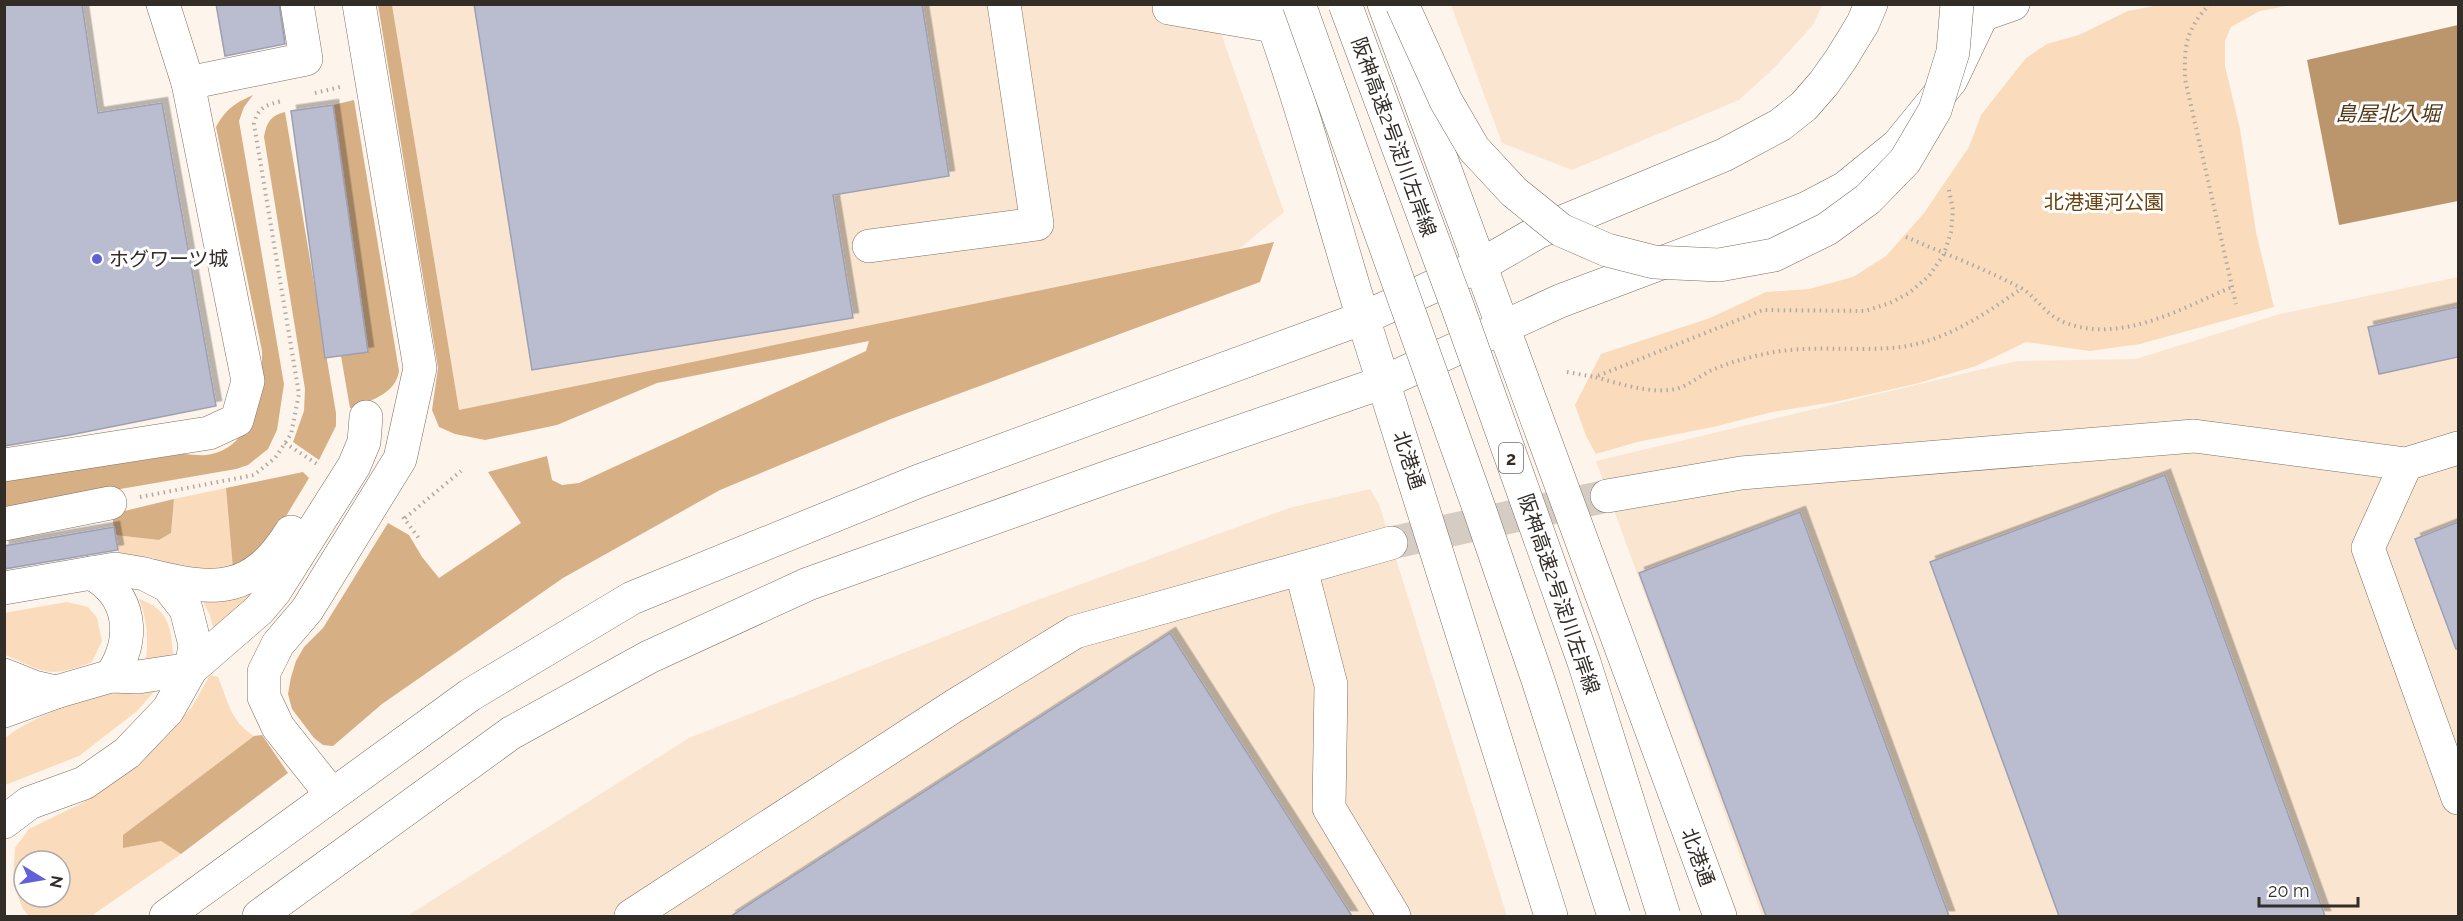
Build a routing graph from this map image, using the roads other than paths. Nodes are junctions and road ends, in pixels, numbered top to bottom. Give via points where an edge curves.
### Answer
1 (163, 4) edge
2 (297, 4) edge
3 (359, 4) edge
4 (1004, 4) edge
5 (1169, 4) edge
6 (1299, 4) edge
7 (1345, 4) edge
8 (1383, 4) edge
9 (1402, 4) edge
10 (1871, 4) edge
11 (2013, 4) edge
12 (1974, 8) edge
13 (1269, 15) edge
14 (188, 82) junction
15 (869, 246) dead end
16 (1481, 265) junction
17 (1363, 318) junction
18 (1503, 325) junction
19 (1384, 382) junction
20 (416, 392) junction
21 (366, 417) junction
22 (2458, 448) edge
23 (2406, 464) junction
24 (4, 465) edge
25 (1607, 496) tunnel mouth
26 (110, 503) road end
27 (4, 524) edge
28 (1391, 543) tunnel mouth
29 (1301, 569) junction
30 (91, 573) junction
31 (145, 574) junction
32 (4, 588) edge
33 (191, 669) junction
34 (4, 675) edge
35 (111, 676) junction
36 (56, 692) junction
37 (4, 711) edge
38 (332, 795) junction
39 (2458, 798) edge
40 (4, 822) edge
41 (166, 916) edge
42 (259, 916) edge
43 (631, 916) edge
44 (1394, 916) edge
45 (1551, 916) edge
46 (1614, 916) edge
47 (1664, 916) edge
48 (1720, 916) edge

1 - 14 main road
2 - 14 main road via 306,59
3 - 20 main road via 420,368
4 - 15 main road via 1037,224
5 - 13 main road via 1169,8
6 - 46 main road, bridge via 1483,519
7 - 47 main road, 阪神高速2号淀川左岸線 / 2, bridge via 1584,662
8 - 16 main road
9 - 12 main road, bridge via 1446,101 1474,150 1514,192 1561,230 1607,250 1654,262 1719,265 1773,255 1827,229 1869,199 1905,161 1935,110 1953,52
10 - 16 main road via 1824,83 1780,125 1724,156 1538,232
11 - 12 main road
12 - 18 main road via 1951,80 1898,145 1845,188 1805,209
13 - 17 main road, 北港通 via 1288,65
14 - 24 main road via 248,381 237,420 209,433
16 - 17 main road
16 - 18 main road, 北港通
17 - 19 main road, 北港通
17 - 38 main road via 919,481 632,598 470,695
18 - 19 main road
18 - 48 main road, 北港通
19 - 42 main road via 808,584 649,657 511,733
19 - 45 main road, 北港通
20 - 21 main road
20 - 38 main road via 400,459 307,609 278,644 264,672 264,697 278,727
21 - 31 main road via 277,555 265,565 248,577 211,587
21 - 33 main road via 364,442 354,466 275,591 259,610
22 - 23 main road
23 - 25 main road via 2194,436 1741,473
23 - 39 main road via 2368,548
26 - 27 main road
28 - 29 main road
29 - 43 main road via 1075,632
29 - 44 main road via 1331,685 1329,808
30 - 31 main road via 115,569
30 - 32 main road
30 - 35 main road via 117,596 127,618 121,657
31 - 33 main road via 168,586 186,609 195,645
33 - 35 main road via 138,677
33 - 40 main road via 168,710 127,753 84,783 29,803
34 - 36 main road
35 - 36 main road
36 - 37 main road
38 - 41 main road

